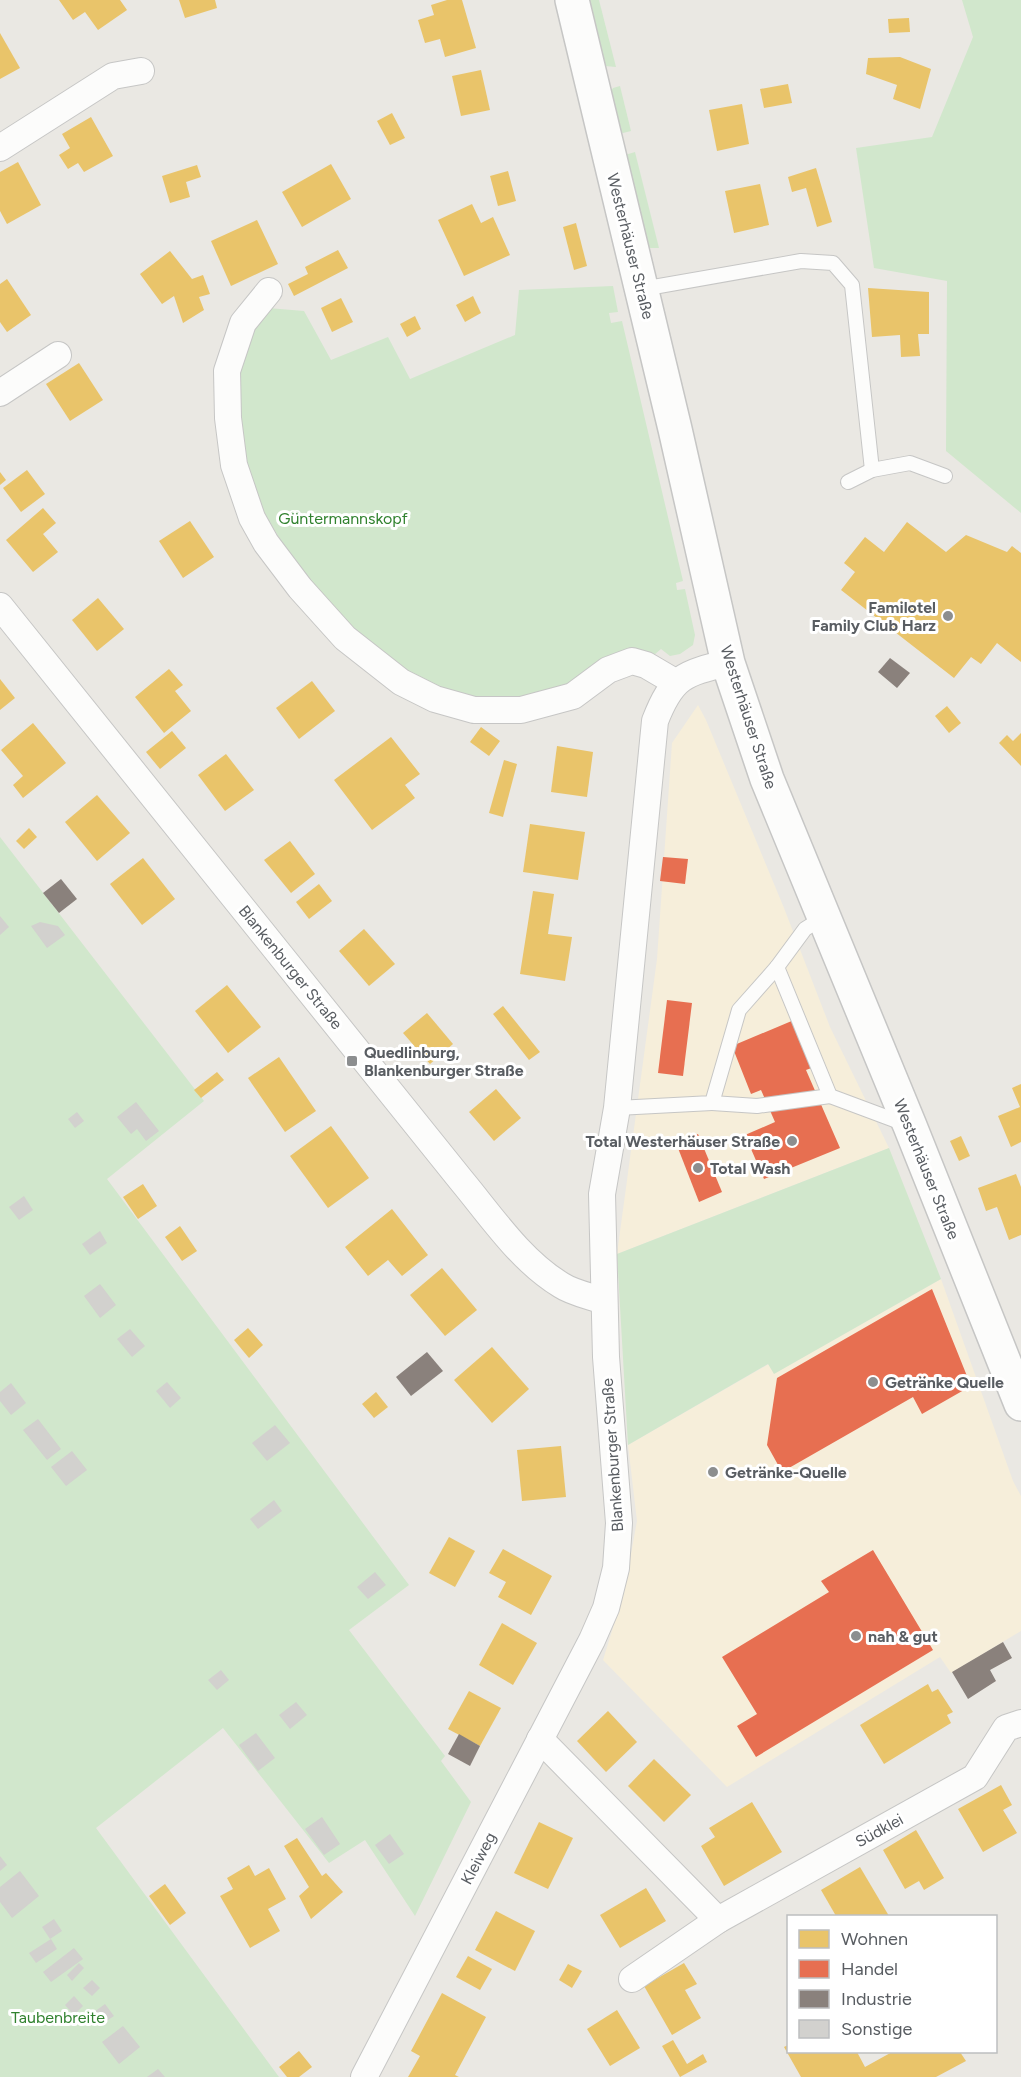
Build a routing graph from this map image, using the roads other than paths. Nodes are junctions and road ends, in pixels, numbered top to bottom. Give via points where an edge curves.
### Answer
1 (572, 0) edge
2 (141, 70) dead end
3 (0, 148) edge
4 (642, 289) junction
5 (269, 291) dead end
6 (58, 355) dead end
7 (0, 393) edge
8 (872, 470) junction
9 (945, 476) dead end
10 (848, 482) dead end
11 (0, 606) edge
12 (728, 663) junction
13 (675, 682) junction
14 (824, 916) junction
15 (777, 967) junction
16 (830, 1096) junction
17 (712, 1103) junction
18 (617, 1108) junction
19 (910, 1126) junction
20 (604, 1301) junction
21 (1021, 1404) edge
22 (592, 1640) joint
23 (1021, 1723) edge
24 (540, 1739) junction
25 (718, 1920) junction
26 (632, 1979) dead end
27 (364, 2077) edge

1 - 4 main road, Westerhäuser Straße
2 - 3 street via 113,76
4 - 8 lane via 801,261 833,263 852,285
4 - 12 main road, Westerhäuser Straße
5 - 13 street via 243,323 227,371 234,465 252,518 266,543 345,638 401,682 435,699 474,710 521,710 573,696 608,670 632,661
6 - 7 street
8 - 9 lane via 910,463
8 - 10 lane
11 - 20 street, Blankenburger Straße via 518,1247 562,1286
12 - 13 street
12 - 14 main road, Westerhäuser Straße via 767,779
13 - 18 street, Blankenburger Straße via 655,721
14 - 15 lane via 805,929
14 - 19 main road, Westerhäuser Straße
15 - 16 lane
15 - 17 lane via 739,1010
16 - 17 lane via 756,1106
16 - 19 lane
17 - 18 lane
18 - 20 street, Blankenburger Straße via 602,1194
19 - 21 main road, Westerhäuser Straße
20 - 22 street, Blankenburger Straße via 619,1523 616,1568 606,1608
22 - 24 street, Kleiweg
23 - 25 street, Südklei via 1006,1728 975,1777
24 - 25 street
24 - 27 street, Kleiweg
25 - 26 street, Südklei

